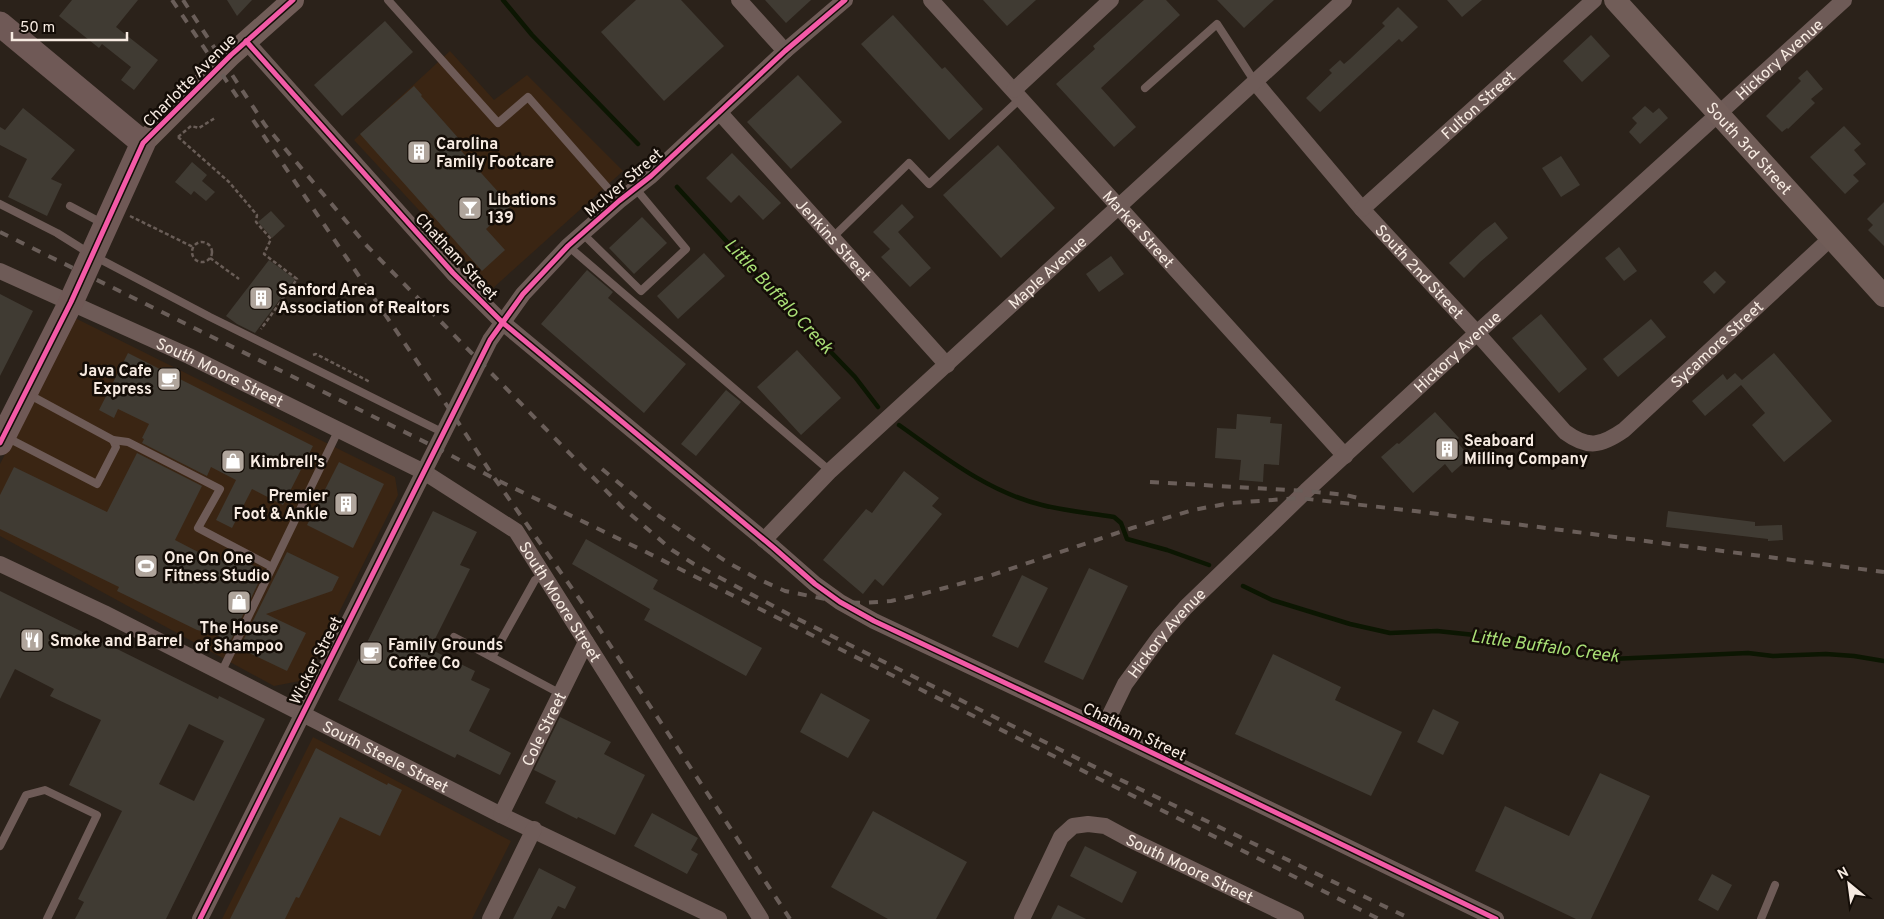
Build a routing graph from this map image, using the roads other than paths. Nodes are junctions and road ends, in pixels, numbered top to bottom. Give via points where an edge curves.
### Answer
1 (293, 0) edge
2 (388, 0) edge
3 (739, 0) edge
4 (845, 0) edge
5 (931, 0) edge
6 (1111, 0) edge
7 (1344, 0) edge
8 (1594, 0) edge
9 (1615, 0) edge
10 (1844, 0) edge
11 (0, 24) edge
12 (246, 41) junction
13 (785, 51) junction
14 (1255, 82) junction
15 (1145, 88) dead end
16 (1018, 94) junction
17 (720, 113) junction
18 (1718, 114) junction
19 (143, 143) junction
20 (636, 189) junction
21 (619, 201) junction
22 (0, 204) edge
23 (70, 206) dead end
24 (1117, 207) junction
25 (1362, 209) junction
26 (116, 224) junction
27 (582, 233) junction
28 (832, 238) junction
29 (1831, 238) junction
30 (568, 246) junction
31 (92, 255) junction
32 (0, 271) edge
33 (1884, 296) edge
34 (71, 302) junction
35 (502, 322) junction
36 (1477, 333) junction
37 (947, 365) junction
38 (26, 393) junction
39 (452, 413) joint
40 (339, 429) junction
41 (442, 432) junction
42 (2, 439) edge
43 (113, 440) junction
44 (1596, 444) joint
45 (1345, 456) junction
46 (830, 471) junction
47 (424, 472) junction
48 (769, 544) junction
49 (0, 564) edge
50 (272, 567) junction
51 (544, 574) junction
52 (454, 637) dead end
53 (586, 642) junction
54 (492, 657) junction
55 (221, 673) junction
56 (561, 694) junction
57 (302, 714) junction
58 (1103, 729) junction
59 (501, 815) junction
60 (534, 829) junction
61 (0, 846) edge
62 (1775, 884) dead end
63 (47, 919) edge
64 (200, 919) edge
65 (490, 919) edge
66 (719, 919) edge
67 (761, 919) edge
68 (1022, 919) edge
69 (1296, 919) edge
70 (1496, 919) edge
71 (1761, 919) edge

1 - 12 street, Charlotte Avenue
2 - 21 lane via 498,123 528,97
3 - 13 street
4 - 13 street, McIver Street
5 - 16 street, Market Street
6 - 16 street
7 - 14 street, Maple Avenue
8 - 25 street, Fulton Street
9 - 18 street, South 3rd Street
10 - 18 street, Hickory Avenue
11 - 19 main road
12 - 19 street, Charlotte Avenue
12 - 35 street, Chatham Street via 453,272
13 - 17 street, McIver Street
14 - 15 lane via 1217,24
14 - 24 street, Maple Avenue
14 - 25 street, South 2nd Street
16 - 24 street, Market Street
16 - 28 lane via 929,184 909,163
17 - 20 street, McIver Street
17 - 28 street, Jenkins Street
18 - 29 street, South 3rd Street
18 - 36 street, Hickory Avenue
19 - 26 main road, Charlotte Avenue
20 - 21 street, McIver Street
20 - 27 lane via 686,250 641,292
21 - 27 street, McIver Street
22 - 31 lane
23 - 26 lane
24 - 37 street, Maple Avenue
24 - 45 street, Market Street
25 - 36 street, South 2nd Street
26 - 31 main road, Charlotte Avenue
27 - 30 street, McIver Street
28 - 37 street, Jenkins Street
29 - 33 street, South 3rd Street
29 - 44 street, Sycamore Street via 1624,430
30 - 35 street, McIver Street via 523,294
30 - 46 lane
31 - 34 main road, Charlotte Avenue
31 - 41 lane
32 - 34 street, South Moore Street
34 - 38 main road, Charlotte Avenue
34 - 40 street, South Moore Street
35 - 39 street, McIver Street
35 - 48 street, Chatham Street
36 - 44 street, South 2nd Street via 1565,432 1585,443
36 - 45 street, Hickory Avenue
37 - 46 street, Maple Avenue
38 - 42 main road, Charlotte Avenue
38 - 43 lane
39 - 41 street, Wicker Street
40 - 47 street, South Moore Street
40 - 50 lane
41 - 47 street, Wicker Street
42 - 43 lane via 97,484 116,447
43 - 50 lane via 128,442 220,489 198,528
45 - 58 street, Hickory Avenue via 1258,536 1161,635 1125,684
46 - 48 street, Maple Avenue
47 - 51 street, South Moore Street via 516,530
47 - 57 street, Wicker Street
48 - 58 street, Chatham Street via 815,584 874,621
49 - 55 street, South Steele Street
50 - 55 lane
51 - 53 street, South Moore Street
51 - 54 lane via 534,580
52 - 54 lane
53 - 56 street, Cole Street
53 - 67 street, South Moore Street
54 - 56 lane
55 - 57 street, South Steele Street
56 - 59 street, Cole Street
57 - 59 street, South Steele Street
57 - 64 street, Wicker Street
58 - 70 street, Chatham Street
59 - 60 street, South Steele Street
60 - 65 street
60 - 66 street, South Steele Street
61 - 63 lane via 26,795 45,790 97,815
62 - 71 lane
68 - 69 street, South Moore Street via 1061,837 1073,826 1081,825 1105,826

